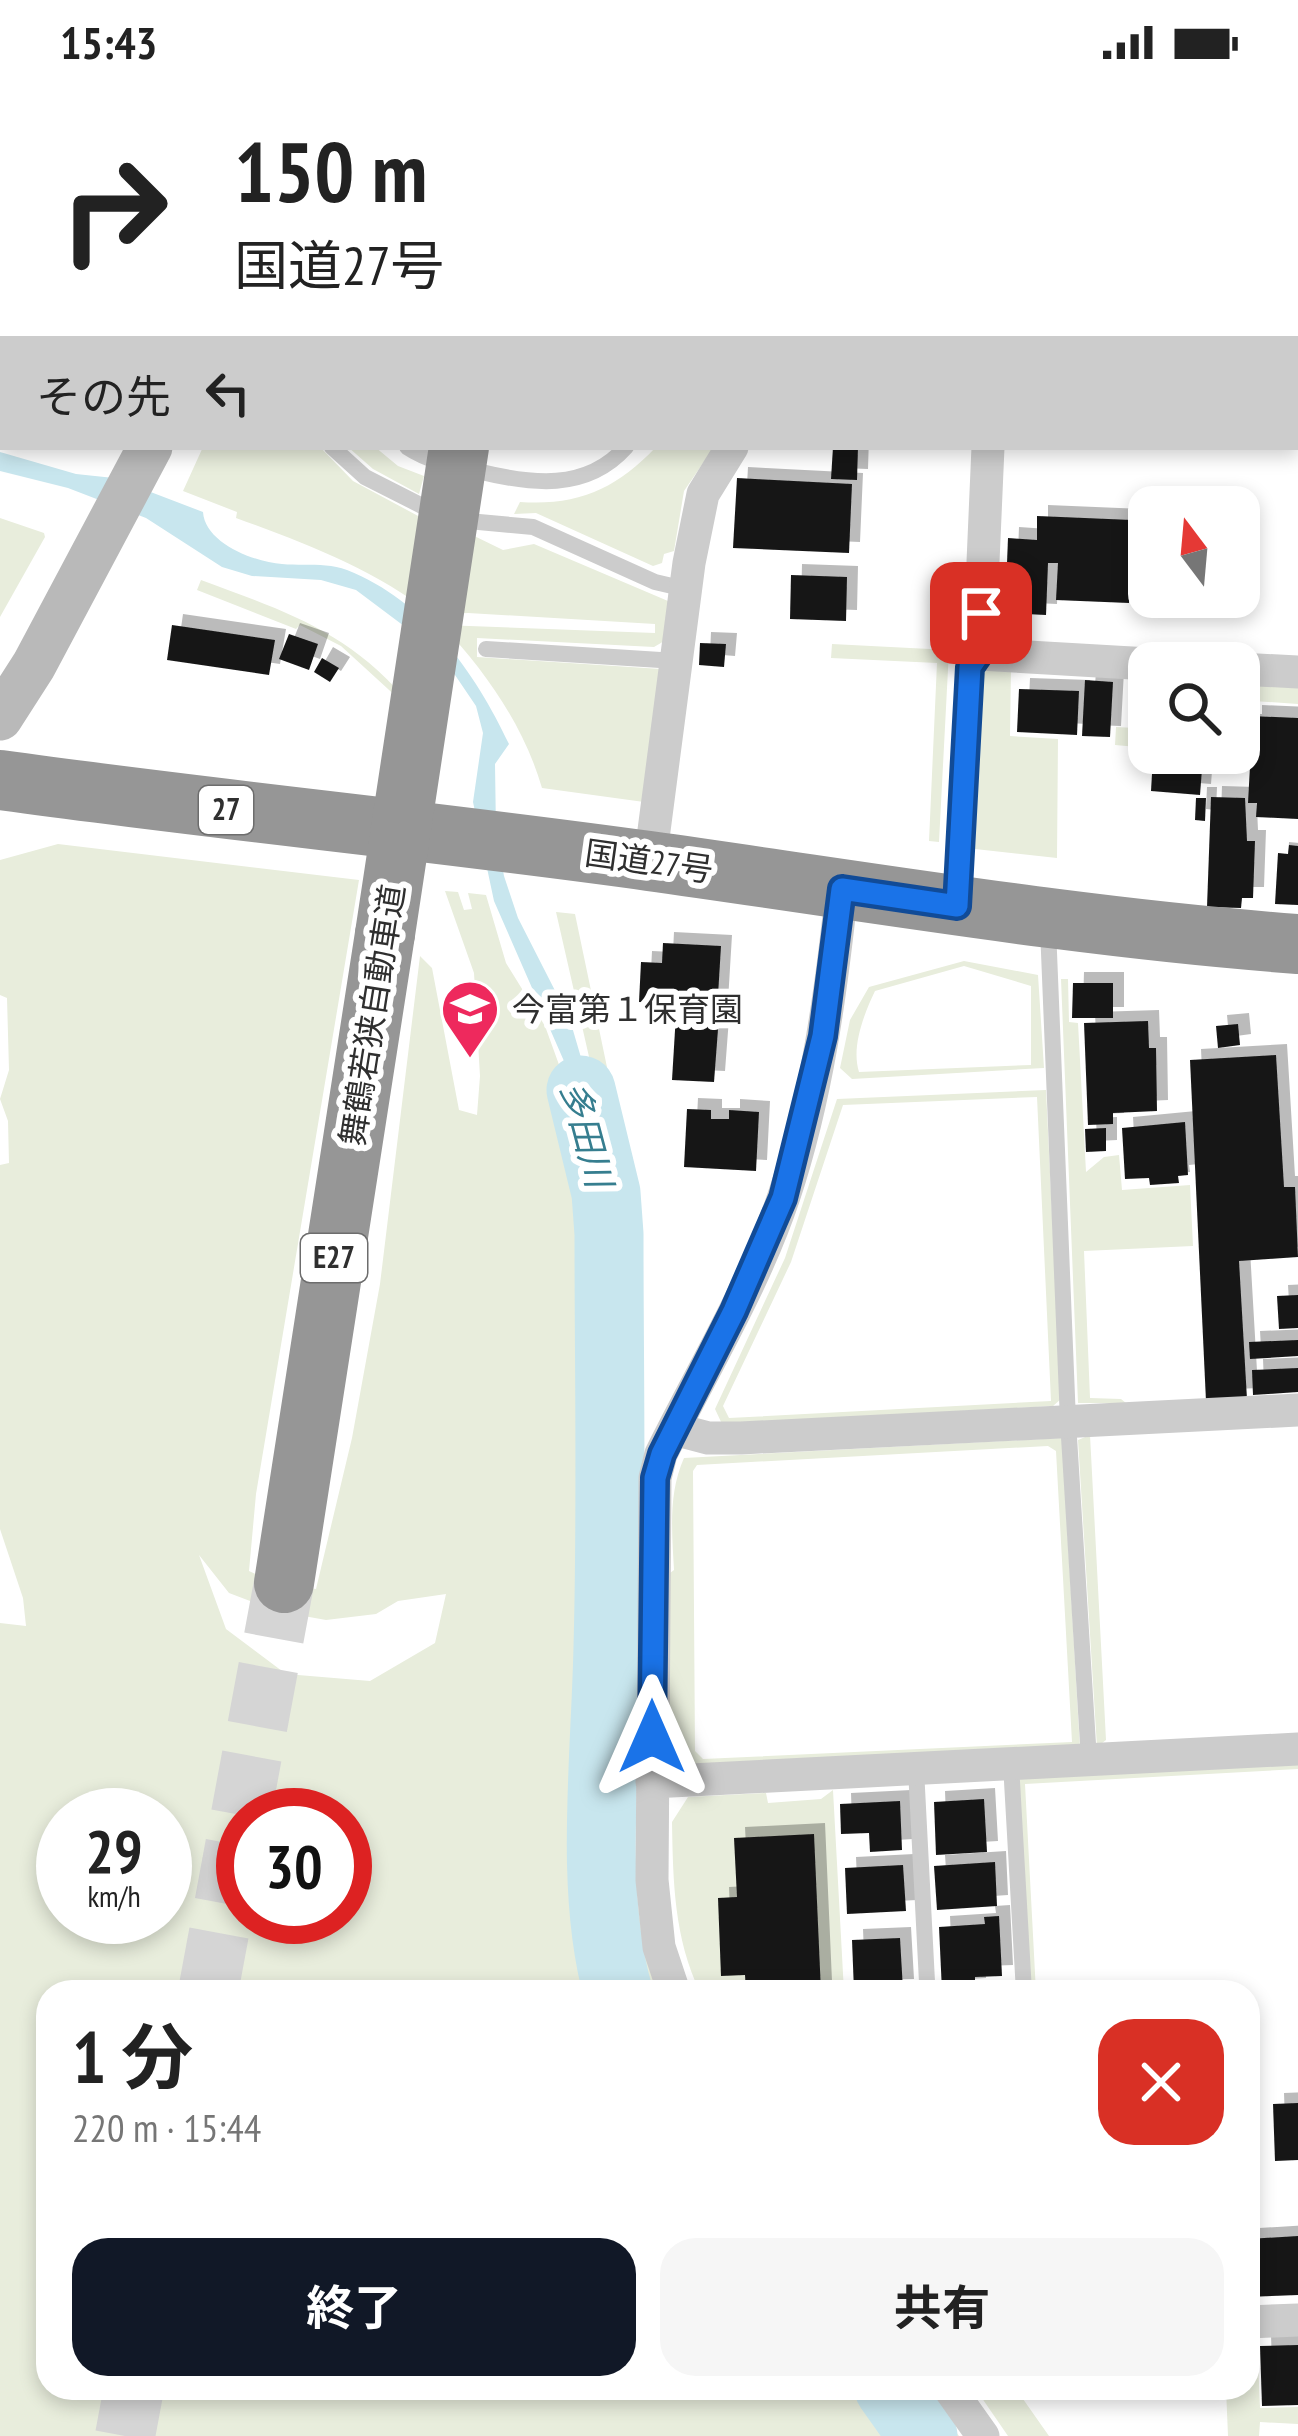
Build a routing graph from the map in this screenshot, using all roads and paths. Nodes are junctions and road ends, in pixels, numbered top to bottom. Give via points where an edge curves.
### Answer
1 (335, 450) edge
2 (414, 450) edge
3 (459, 450) edge
4 (624, 450) edge
5 (730, 450) edge
6 (988, 450) edge
7 (145, 459) edge
8 (685, 589) junction
9 (486, 649) dead end
10 (979, 654) junction
11 (676, 661) junction
12 (1128, 663) edge
13 (1260, 670) edge
14 (1298, 673) edge
15 (0, 718) edge
16 (0, 780) edge
17 (650, 861) junction
18 (842, 889) junction
19 (957, 906) junction
20 (1048, 919) junction
21 (1298, 944) edge
22 (1298, 1410) edge
23 (1068, 1421) junction
24 (674, 1429) junction
25 (284, 1583) tunnel mouth
26 (1298, 1749) edge
27 (1089, 1760) junction
28 (1011, 1764) junction
29 (916, 1769) junction
30 (652, 1782) junction
31 (670, 1980) edge
32 (927, 1980) edge
33 (1023, 1980) edge
34 (1298, 2320) edge
35 (1260, 2322) edge
36 (958, 2400) edge
37 (983, 2436) edge

1 - 8 lane via 365,477 426,508 533,527
2 - 4 lane via 534,482 566,482
3 - 25 highway, 舞鶴若狭自動車道 / E27, bridge
5 - 8 street via 703,494
6 - 10 street
7 - 15 main road
8 - 11 street
9 - 11 lane
10 - 12 street
10 - 19 lane via 970,667
11 - 17 street
13 - 14 street
16 - 17 highway, 国道27号 / 27
17 - 18 highway, 国道27号 / 27
18 - 19 highway, 国道27号 / 27
18 - 24 street via 823,1036 783,1198
19 - 20 highway, 国道27号 / 27
20 - 21 highway, 国道27号 / 27
20 - 23 lane
22 - 23 street
23 - 24 street via 740,1438
23 - 27 lane
24 - 30 street via 652,1509
26 - 27 street
27 - 28 street
28 - 29 street
28 - 33 lane
29 - 30 street
29 - 32 lane
30 - 31 street via 652,1880
34 - 35 street
36 - 37 street

